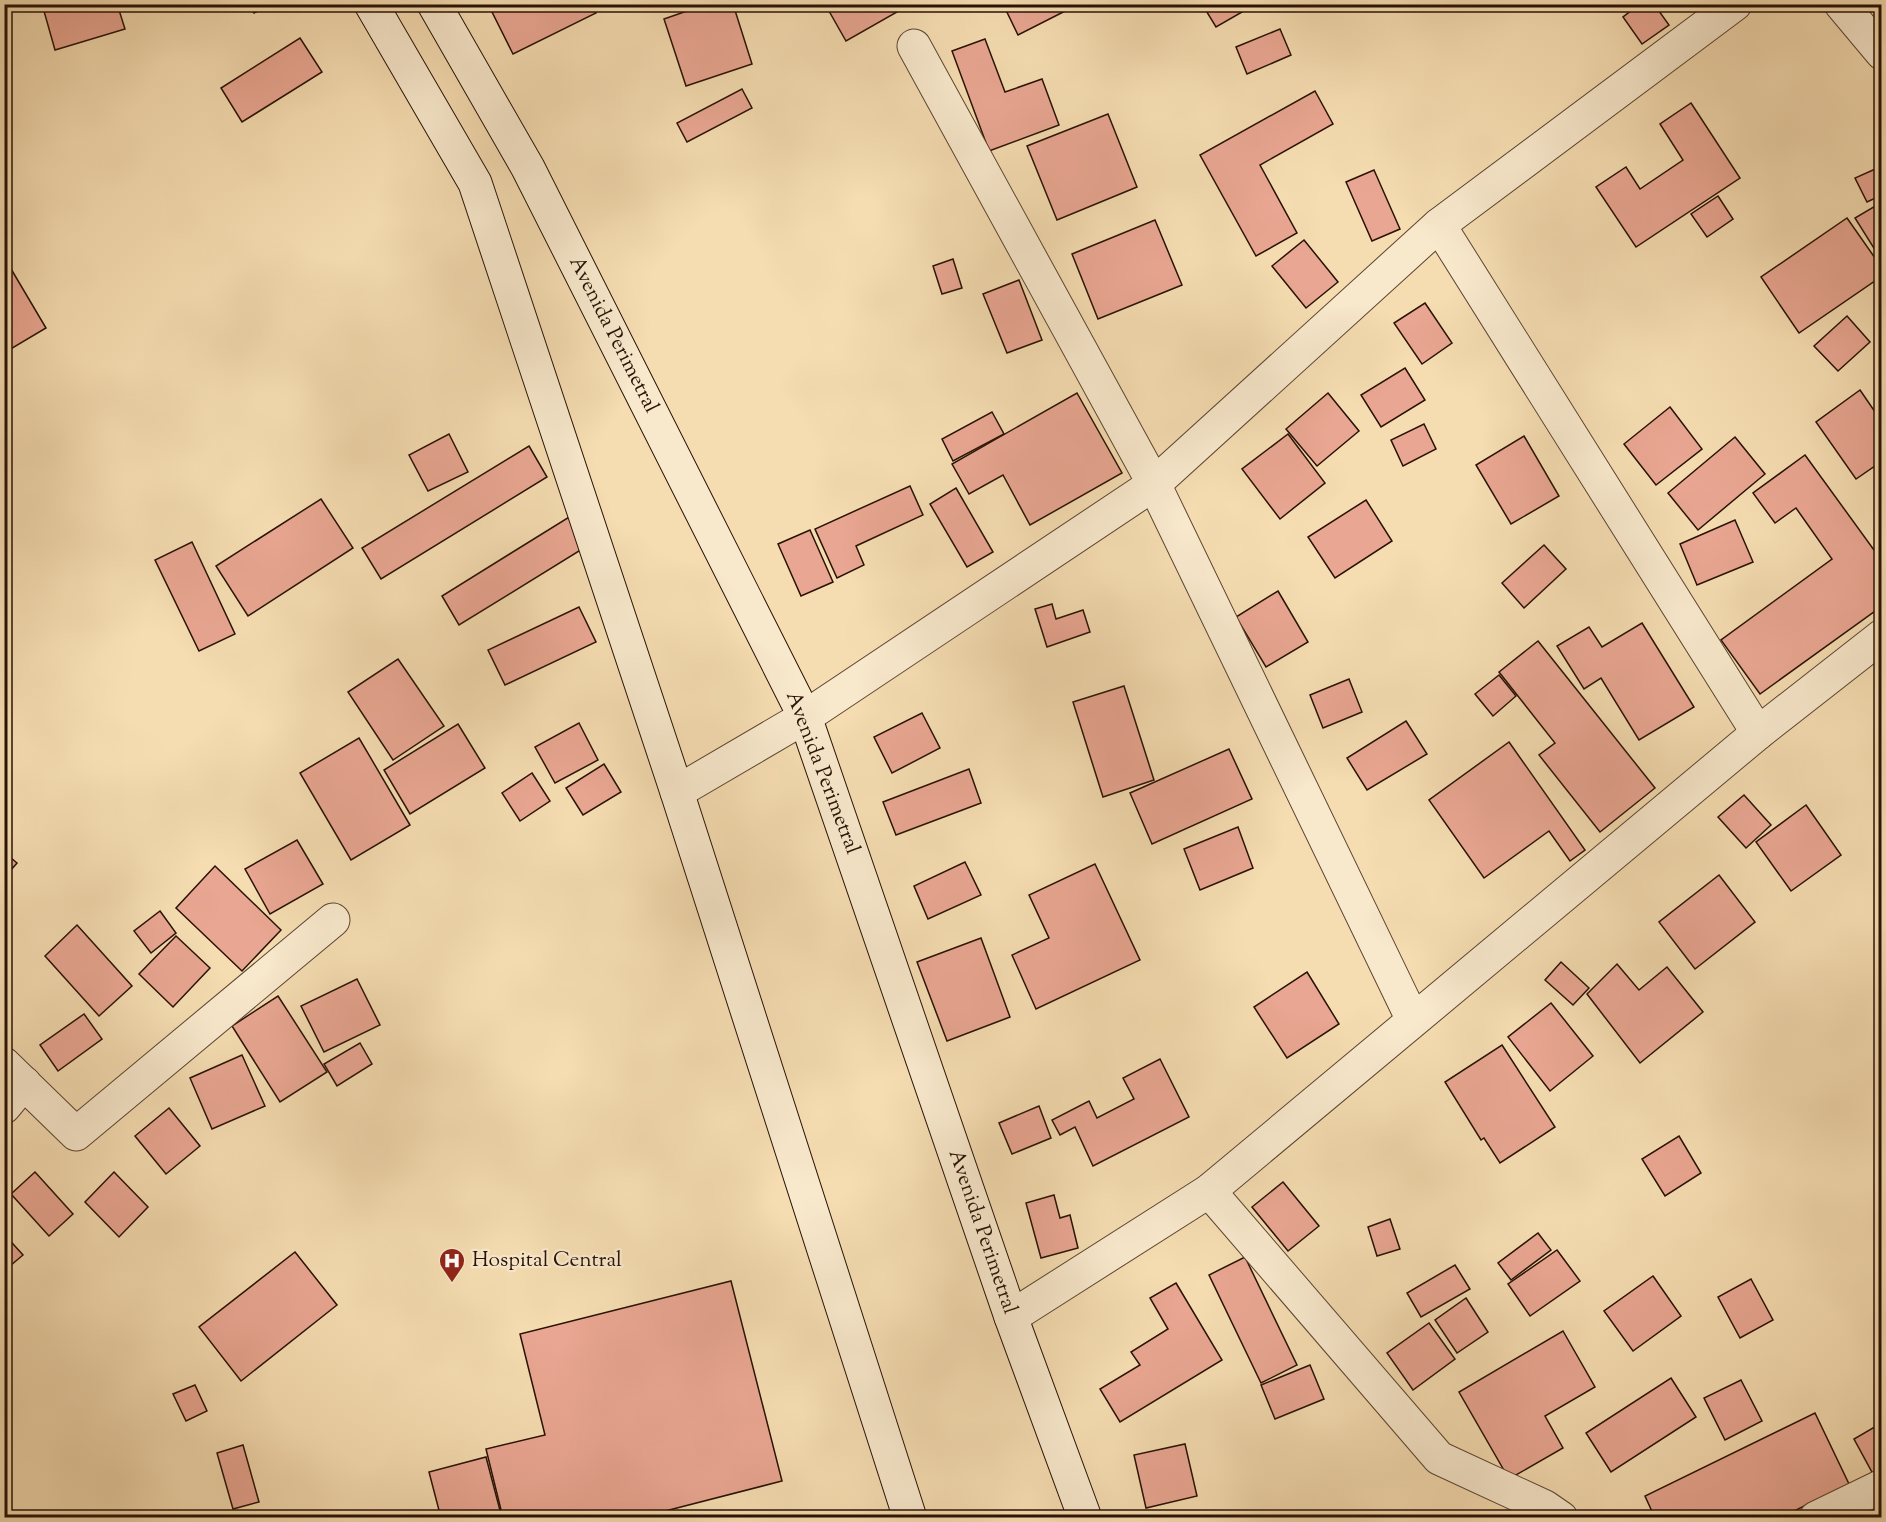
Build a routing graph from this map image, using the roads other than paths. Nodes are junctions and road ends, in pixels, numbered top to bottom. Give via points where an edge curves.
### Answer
1 (371, 4) edge
2 (434, 4) edge
3 (1735, 4) edge
4 (1841, 4) edge
5 (915, 46) dead end
6 (1881, 53) edge
7 (1439, 225) junction
8 (1154, 484) junction
9 (1881, 636) edge
10 (805, 717) junction
11 (1758, 733) junction
12 (677, 792) junction
13 (333, 920) dead end
14 (1413, 1020) junction
15 (11, 1085) edge
16 (1209, 1191) junction
17 (1011, 1317) junction
18 (1881, 1486) edge
19 (910, 1518) edge
20 (1085, 1518) edge
21 (1562, 1518) edge
22 (1816, 1518) edge

1 - 12 street via 475,183
2 - 10 street, Avenida Perimetral via 528,168
3 - 7 street
4 - 6 street
5 - 8 street
7 - 8 street
7 - 11 street
8 - 10 street
8 - 14 street
9 - 11 street
10 - 12 street
10 - 17 street, Avenida Perimetral
11 - 14 street
12 - 19 street
13 - 15 street via 76,1134
14 - 16 street
16 - 17 street
16 - 21 street via 1439,1458
17 - 20 street, Avenida Perimetral
18 - 22 street

